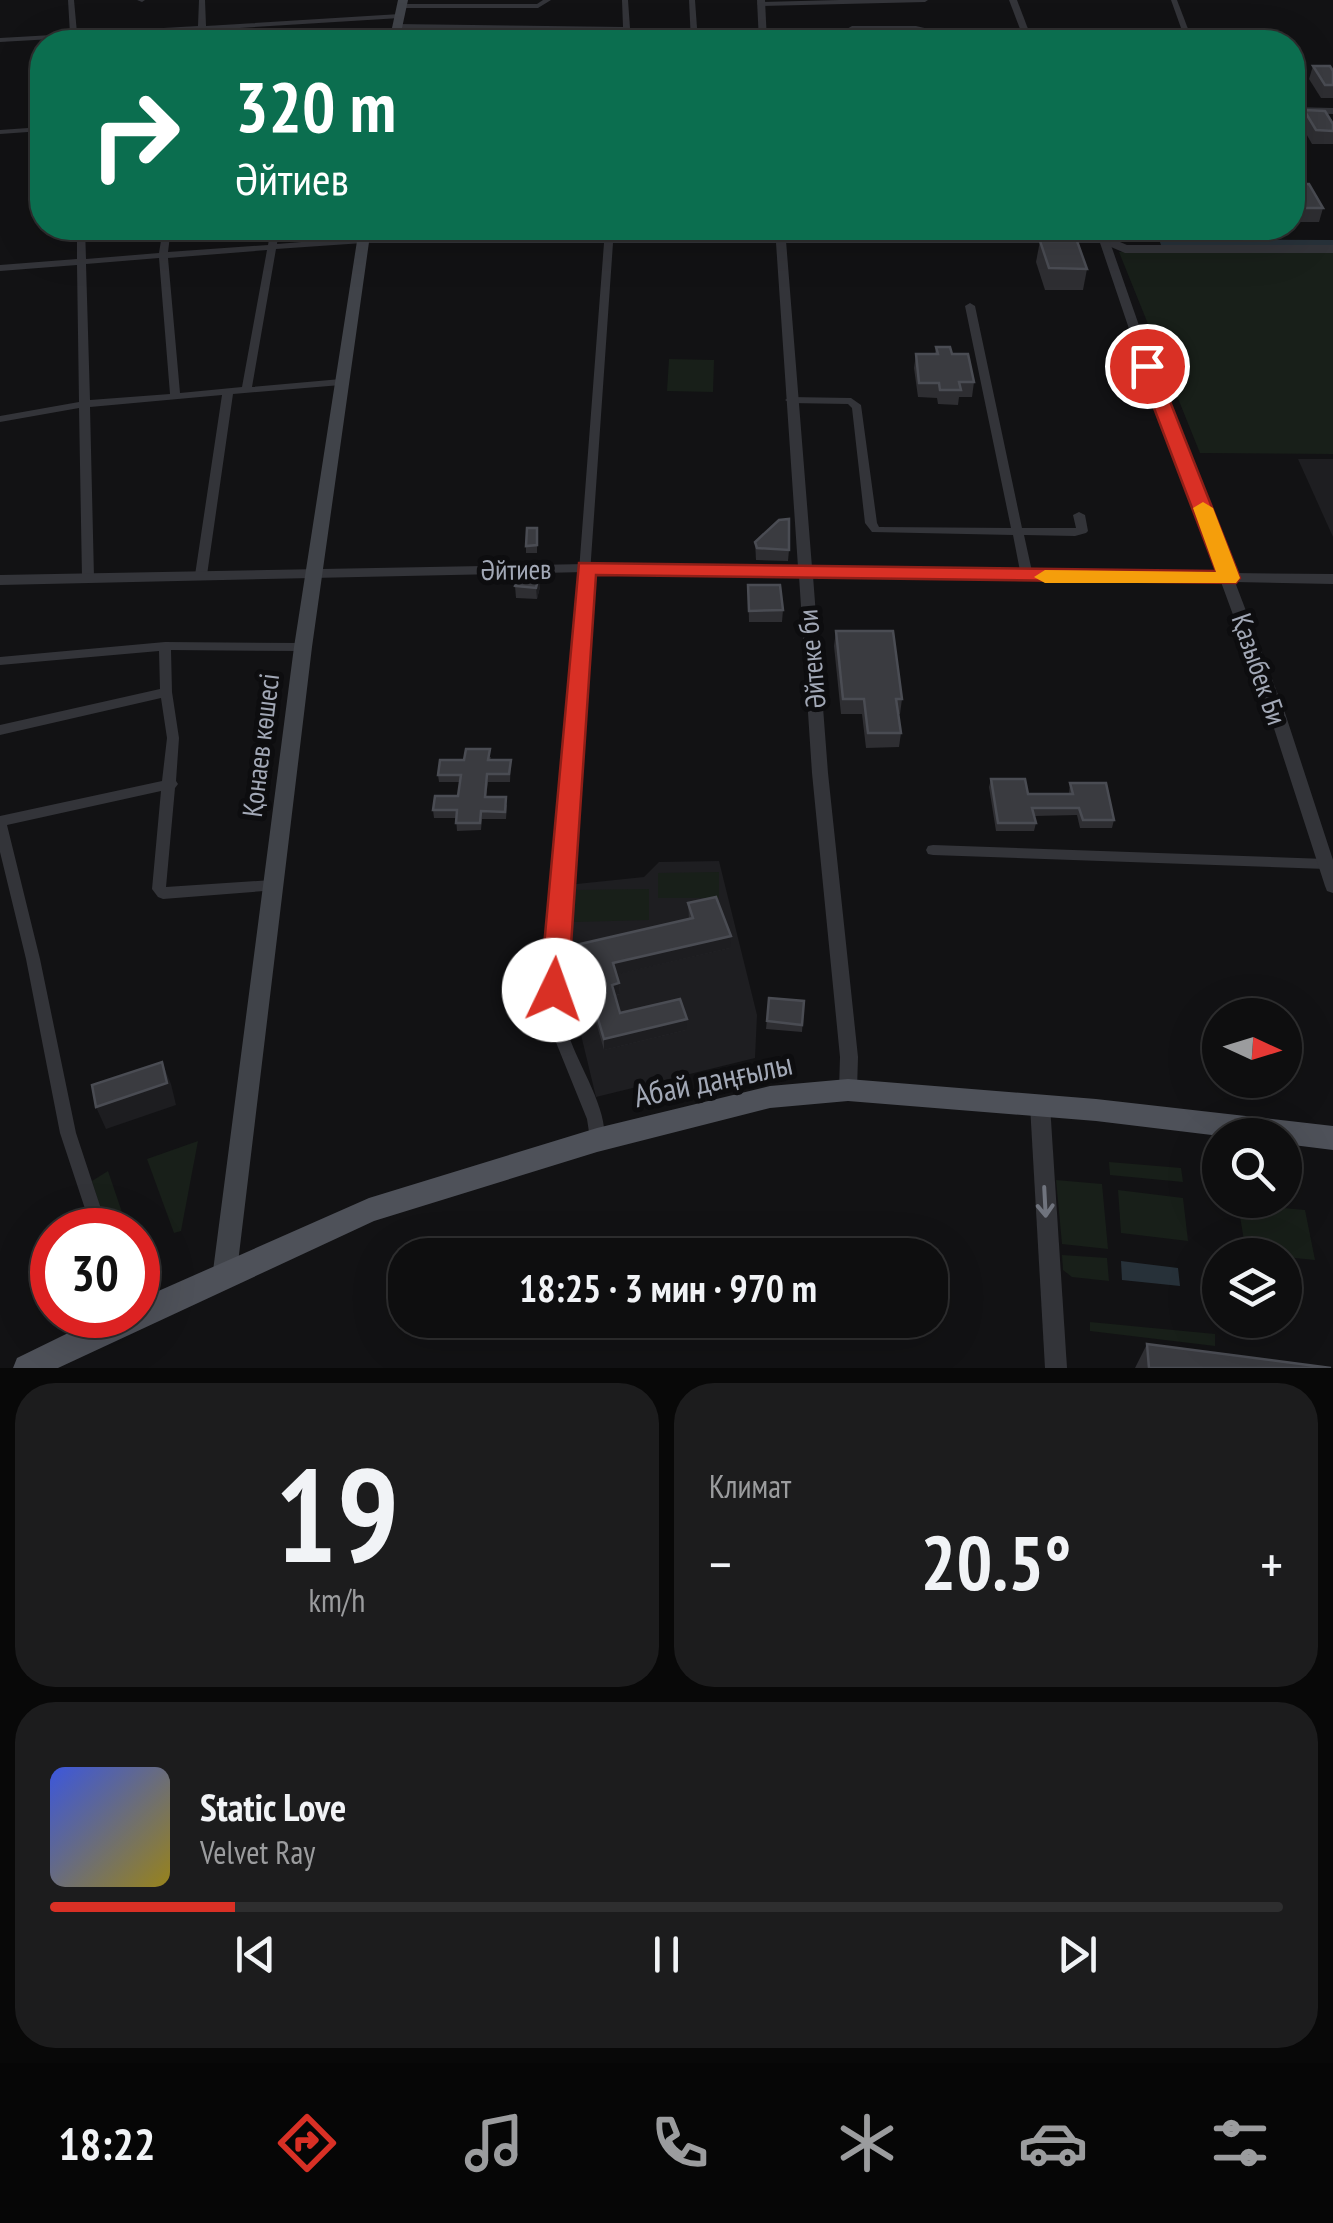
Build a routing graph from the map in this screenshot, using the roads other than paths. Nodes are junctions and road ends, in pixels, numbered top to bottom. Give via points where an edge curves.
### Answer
1 (72, 0) edge
2 (202, 0) edge
3 (548, 0) edge
4 (625, 0) edge
5 (692, 0) edge
6 (925, 0) edge
7 (1013, 0) edge
8 (1174, 0) edge
9 (864, 1) edge
10 (760, 2) edge
11 (400, 12) edge
12 (202, 28) junction
13 (627, 28) joint
14 (74, 30) edge
15 (179, 30) edge
16 (694, 30) edge
17 (762, 30) edge
18 (849, 30) edge
19 (923, 30) edge
20 (1024, 30) edge
21 (1185, 30) edge
22 (0, 40) edge
23 (30, 40) edge
24 (1305, 110) edge
25 (1333, 111) edge
26 (30, 129) edge
27 (0, 132) edge
28 (82, 240) edge
29 (165, 240) edge
30 (272, 240) edge
31 (324, 240) edge
32 (363, 240) edge
33 (608, 240) edge
34 (780, 240) edge
35 (1104, 240) edge
36 (1112, 240) edge
37 (270, 248) junction
38 (1333, 249) edge
39 (163, 256) junction
40 (82, 262) junction
41 (0, 268) edge
42 (970, 306) dead end
43 (341, 382) junction
44 (247, 388) junction
45 (228, 391) junction
46 (175, 396) junction
47 (790, 400) junction
48 (84, 404) junction
49 (0, 419) edge
50 (1080, 514) dead end
51 (1017, 531) junction
52 (586, 568) junction
53 (313, 572) junction
54 (804, 572) junction
55 (200, 575) junction
56 (1027, 576) junction
57 (88, 578) junction
58 (1229, 578) junction
59 (1333, 579) edge
60 (0, 580) edge
61 (165, 646) junction
62 (303, 647) junction
63 (0, 660) edge
64 (166, 692) junction
65 (0, 730) edge
66 (171, 784) junction
67 (0, 822) edge
68 (934, 850) dead end
69 (1326, 864) junction
70 (272, 886) junction
71 (1333, 886) edge
72 (848, 1090) junction
73 (1040, 1105) junction
74 (1333, 1138) edge
75 (598, 1140) junction
76 (93, 1208) edge
77 (226, 1272) junction
78 (160, 1303) edge
79 (88, 1338) edge
80 (27, 1368) edge
81 (1056, 1368) edge

1 - 14 street
2 - 12 street
3 - 11 street via 538,6
4 - 13 street
5 - 16 street
6 - 9 street
7 - 20 street
8 - 21 street
9 - 10 street
10 - 17 street
11 - 12 street
11 - 13 street
12 - 15 street
18 - 19 street
22 - 23 street
24 - 25 street
26 - 27 street
28 - 40 street
29 - 39 street
30 - 37 street
31 - 37 street
32 - 43 main road, Қонаев көшесі
33 - 52 street
34 - 47 street, Әйтеке би
35 - 58 street, Қазыбек Би
36 - 38 street via 1126,249
37 - 39 street
37 - 44 street
39 - 40 street
39 - 46 street
40 - 41 street
40 - 48 street
42 - 51 street
43 - 44 street
43 - 53 main road, Қонаев көшесі
44 - 45 street
45 - 46 street
45 - 55 street
46 - 48 street
47 - 51 street via 858,406 876,530
47 - 54 street, Әйтеке би
48 - 49 street
48 - 57 street
50 - 51 street via 1082,530 1075,532
51 - 56 street
52 - 53 street, Әйтиев
52 - 54 street, Әйтиев
52 - 75 street via 554,990 559,1030
53 - 55 street, Әйтиев
53 - 62 main road, Қонаев көшесі
54 - 56 street, Әйтиев
54 - 72 street, Әйтеке би
55 - 57 street, Әйтиев
56 - 58 street, Әйтиев
57 - 60 street, Әйтиев
58 - 59 street, Әйтиев
58 - 69 street, Қазыбек Би
61 - 62 street
61 - 63 street
61 - 64 street
62 - 70 main road, Қонаев көшесі
64 - 65 street
64 - 66 street
66 - 67 street
66 - 70 street via 163,894
67 - 76 street via 68,1134
68 - 69 street
69 - 71 street, Қазыбек Би
70 - 77 main road, Қонаев көшесі
72 - 73 main road, Абай даңғылы
72 - 75 main road, Абай даңғылы via 770,1097
73 - 74 main road, Абай даңғылы
73 -> 81 street
75 - 77 main road, Абай даңғылы via 369,1210
77 - 78 main road, Абай даңғылы
79 - 80 main road, Абай даңғылы

